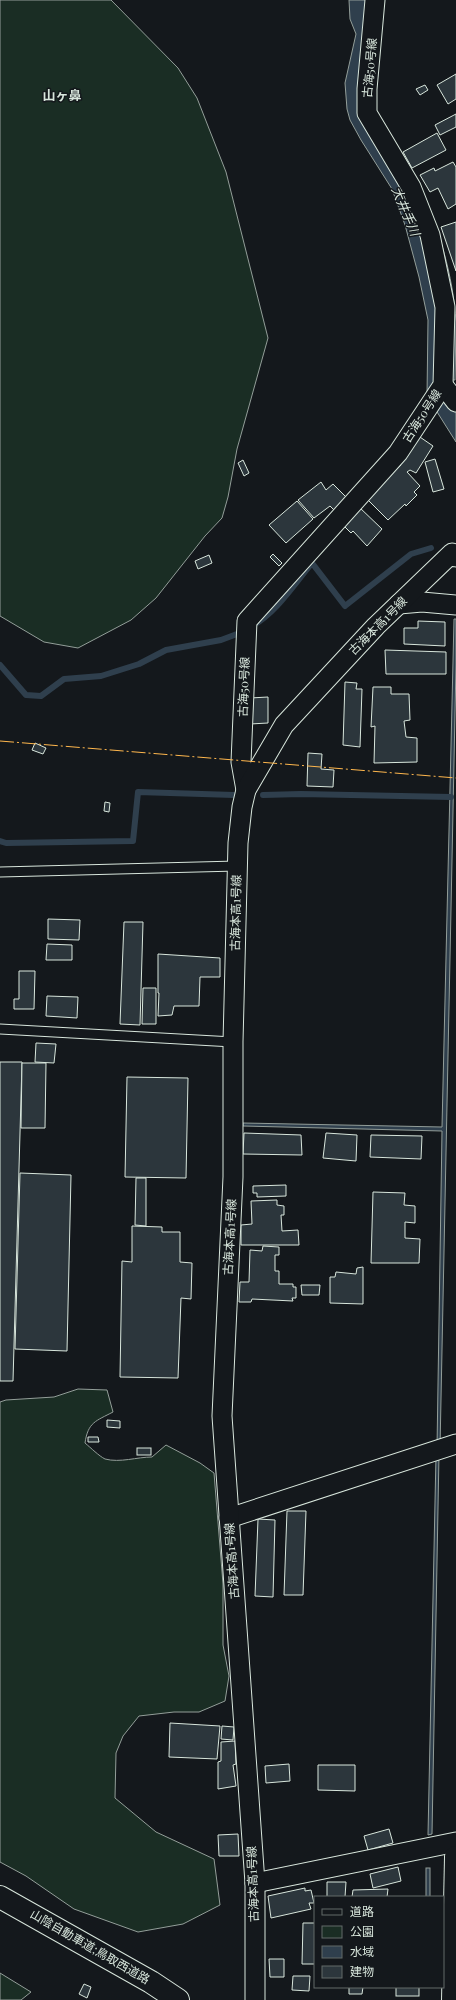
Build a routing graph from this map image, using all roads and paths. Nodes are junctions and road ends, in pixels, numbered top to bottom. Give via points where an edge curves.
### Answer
1 (375, 0) edge
2 (443, 385) junction
3 (456, 402) edge
4 (454, 555) edge
5 (400, 604) junction
6 (456, 605) edge
7 (246, 790) junction
8 (237, 866) junction
9 (0, 872) edge
10 (0, 1029) edge
11 (233, 1042) junction
12 (456, 1444) edge
13 (229, 1518) junction
14 (456, 1842) edge
15 (456, 1857) edge
16 (255, 1883) junction
17 (0, 1897) edge
18 (14, 1916) edge
19 (152, 2000) edge
20 (178, 2000) edge
21 (255, 2000) edge
22 (453, 2000) edge

1 - 2 street, 古海50号線 via 367,113 411,187 430,235 445,307
2 - 3 street
2 - 7 street, 古海50号線 via 398,453 247,621 241,762
4 - 5 street, 古海本高1号線
5 - 6 street via 422,602
5 - 7 street, 古海本高1号線 via 376,626 284,725
7 - 8 street, 古海本高1号線
8 - 9 lane
8 - 11 street, 古海本高1号線
10 - 11 lane
11 - 13 street, 古海本高1号線 via 233,1177 222,1416
12 - 13 street
13 - 16 street, 古海本高1号線
14 - 16 street
15 - 22 main road
16 - 21 street, 古海本高1号線
17 - 18 main road, 山陰自動車道;鳥取西道路
18 - 19 main road, 山陰自動車道;鳥取西道路
18 - 20 main road, 山陰自動車道;鳥取西道路 via 151,1982

